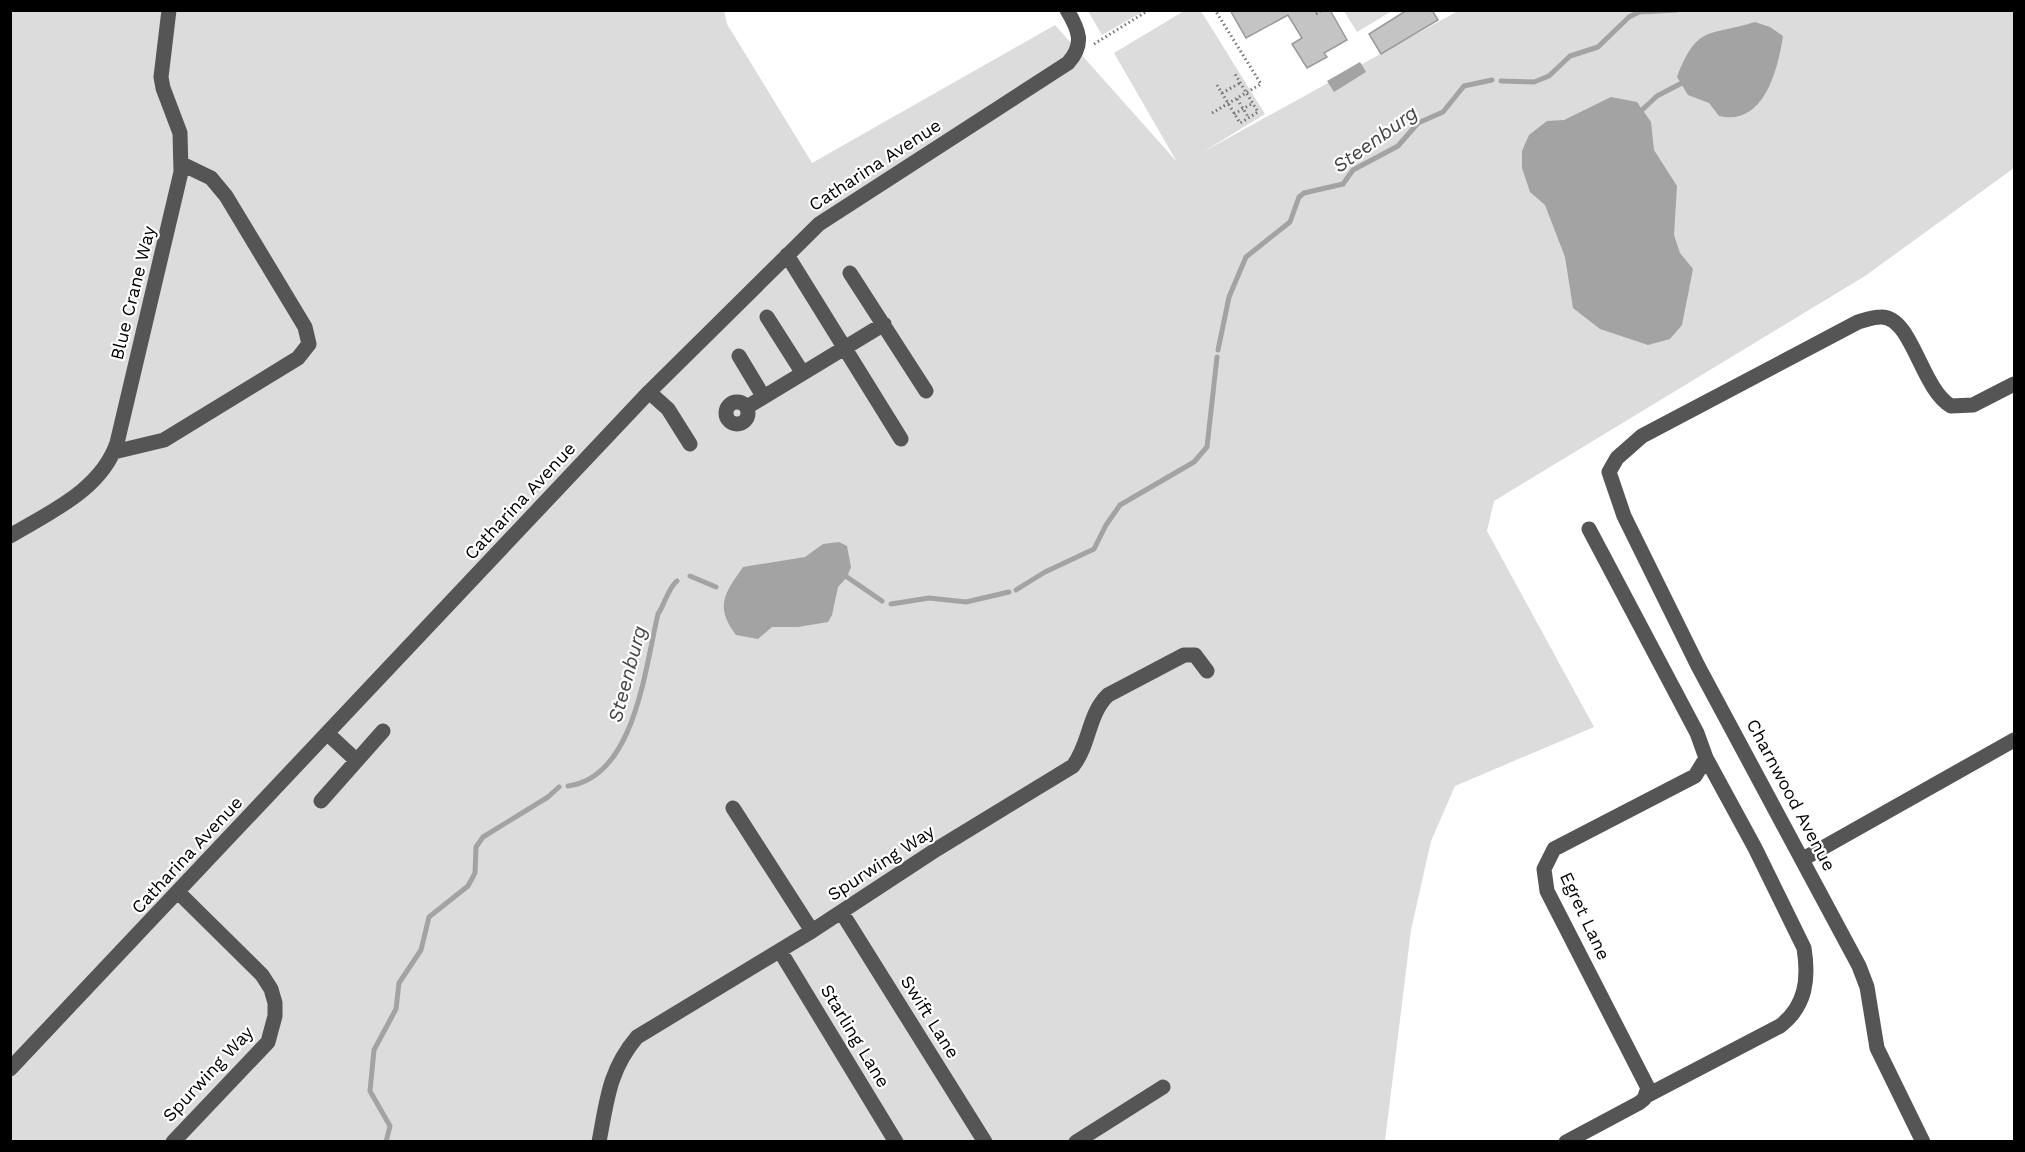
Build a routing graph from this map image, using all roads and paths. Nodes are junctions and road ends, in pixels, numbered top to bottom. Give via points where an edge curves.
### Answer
1 (169, 10) edge
2 (1067, 10) edge
3 (1149, 10) edge
4 (1215, 10) edge
5 (1314, 10) edge
6 (1322, 10) edge
7 (1080, 45) junction
8 (1234, 74) dead end
9 (1240, 83) junction
10 (1217, 85) dead end
11 (1222, 93) junction
12 (1246, 93) junction
13 (1237, 98) junction
14 (1228, 103) junction
15 (1253, 103) junction
16 (1243, 108) junction
17 (1212, 113) dead end
18 (1234, 114) junction
19 (1249, 117) junction
20 (182, 164) junction
21 (787, 255) junction
22 (850, 273) dead end
23 (767, 317) dead end
24 (884, 324) junction
25 (844, 347) junction
26 (739, 356) dead end
27 (802, 372) junction
28 (2014, 384) edge
29 (926, 391) dead end
30 (649, 392) junction
31 (764, 396) junction
32 (747, 407) dead end
33 (901, 439) dead end
34 (690, 444) dead end
35 (114, 452) junction
36 (1589, 529) dead end
37 (10, 537) edge
38 (1207, 671) dead end
39 (383, 731) dead end
40 (328, 734) junction
41 (2014, 740) edge
42 (1706, 758) junction
43 (356, 760) junction
44 (321, 801) dead end
45 (733, 808) dead end
46 (1803, 859) junction
47 (178, 892) junction
48 (842, 913) junction
49 (812, 931) junction
50 (780, 951) junction
51 (10, 1069) edge
52 (1162, 1087) dead end
53 (1646, 1096) junction
54 (173, 1142) edge
55 (599, 1142) edge
56 (896, 1142) edge
57 (985, 1142) edge
58 (1076, 1142) edge
59 (1566, 1142) edge
60 (1923, 1142) edge

1 - 20 street, Blue Crane Way via 161,77 180,133
2 - 7 street
3 - 7 path via 1093,45
4 - 12 path via 1262,84
5 - 6 path via 1316,14
7 - 21 street, Catharina Avenue via 1068,63 819,224
8 - 9 path
9 - 11 path
9 - 12 path
10 - 11 path
11 - 14 path
12 - 13 path
12 - 15 path
13 - 14 path
13 - 16 path
14 - 17 path
14 - 18 path
15 - 16 path
15 - 19 path via 1258,112
16 - 18 path
16 - 19 path
18 - 19 path via 1240,123
20 - 35 street, Blue Crane Way
20 - 35 street via 211,178 226,196 305,327 309,344 298,358 164,440
21 - 25 street
21 - 30 street, Catharina Avenue
22 - 24 street
23 - 27 street
24 - 25 street
24 - 29 street
25 - 27 street
25 - 33 street
26 - 31 street
27 - 31 street
28 - 46 street, Charnwood Avenue via 1973,405 1951,406 1930,386 1900,325 1883,317 1871,319 1858,322 1642,436 1617,458 1609,472 1623,516 1698,666
30 - 34 street via 668,409
30 - 40 street, Catharina Avenue
31 - 32 street
35 - 37 street, Blue Crane Way via 90,485
36 - 42 street via 1697,733
38 - 48 street, Spurwing Way via 1198,657 1190,654 1108,695 1098,704 1083,750 1073,766
39 - 43 street
40 - 43 street
40 - 47 street, Catharina Avenue
41 - 46 street
42 - 53 street via 1804,948 1805,990 1795,1013 1780,1026
42 - 53 street, Egret Lane via 1695,776 1554,849 1544,869 1547,891 1647,1082
43 - 44 street
45 - 49 street
46 - 60 street, Charnwood Avenue via 1862,972 1876,1048
47 - 51 street, Catharina Avenue
47 - 54 street, Spurwing Way via 262,975 271,989 275,1016 268,1042
48 - 49 street, Spurwing Way
48 - 57 street, Swift Lane
49 - 50 street, Spurwing Way
50 - 55 street, Spurwing Way via 637,1037 611,1077
50 - 56 street, Starling Lane
52 - 58 street
53 - 59 street

